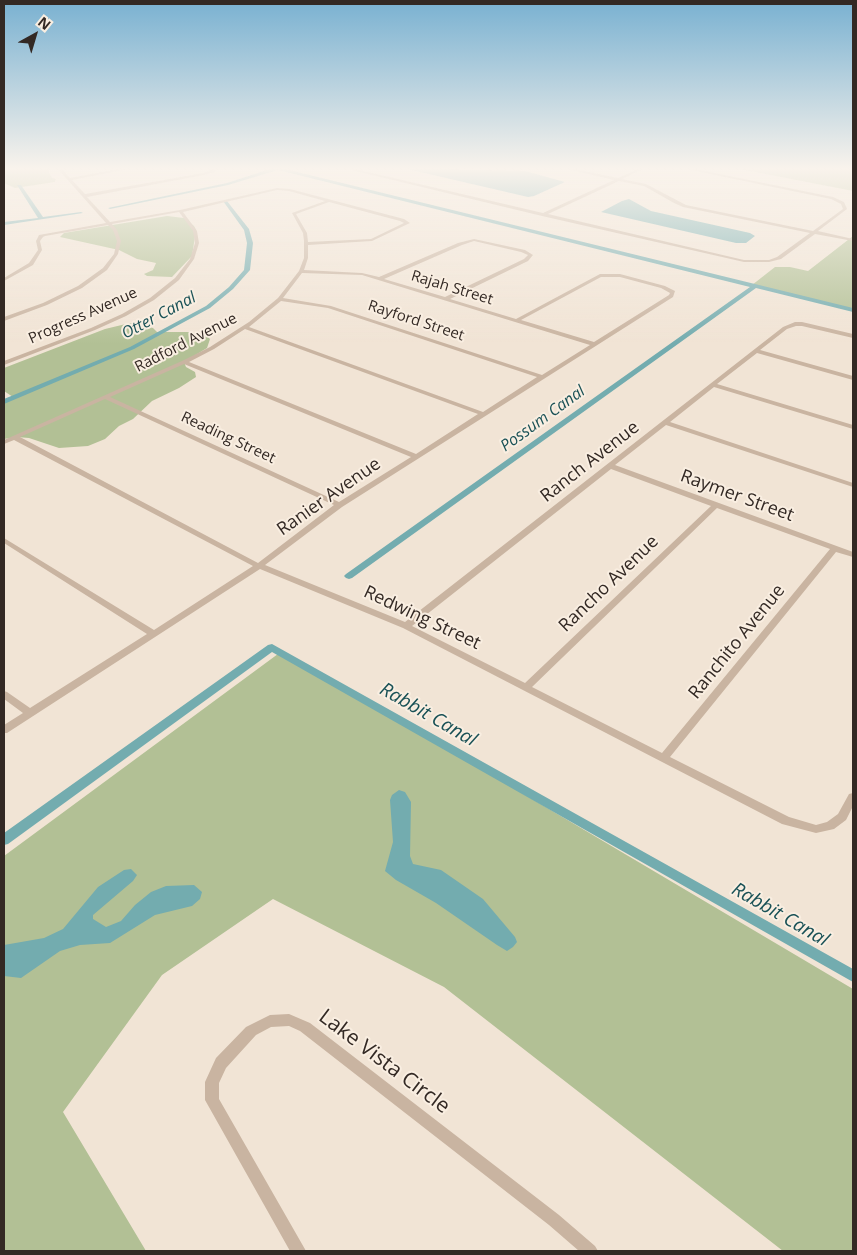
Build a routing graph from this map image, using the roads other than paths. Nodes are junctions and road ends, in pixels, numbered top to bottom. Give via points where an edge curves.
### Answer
1 (96, 227) edge
2 (112, 227) edge
3 (192, 227) edge
4 (301, 227) edge
5 (400, 227) edge
6 (593, 227) edge
7 (787, 227) edge
8 (821, 227) edge
9 (814, 232) junction
10 (853, 240) edge
11 (306, 244) junction
12 (301, 271) junction
13 (605, 274) joint
14 (380, 279) junction
15 (4, 280) edge
16 (672, 292) joint
17 (280, 299) junction
18 (446, 299) junction
19 (4, 319) edge
20 (516, 321) junction
21 (245, 327) junction
22 (853, 336) edge
23 (594, 344) junction
24 (756, 351) junction
25 (6, 361) edge
26 (184, 362) junction
27 (542, 377) junction
28 (853, 378) edge
29 (713, 384) junction
30 (105, 397) junction
31 (483, 414) junction
32 (665, 422) junction
33 (853, 426) edge
34 (14, 437) junction
35 (4, 442) edge
36 (416, 456) junction
37 (610, 466) junction
38 (853, 485) edge
39 (339, 505) junction
40 (716, 505) junction
41 (4, 540) edge
42 (835, 548) junction
43 (853, 555) edge
44 (259, 566) junction
45 (406, 626) junction
46 (154, 634) junction
47 (526, 687) junction
48 (4, 694) edge
49 (30, 713) junction
50 (4, 730) edge
51 (664, 757) junction
52 (853, 797) edge
53 (816, 829) joint
54 (298, 1251) edge
55 (590, 1251) edge

1 - 15 street via 41,236 36,258
2 - 19 street via 119,244 105,269 67,294
3 - 25 street, Progress Avenue via 197,243 192,259 177,279 152,299 93,329
4 - 11 street, Radford Avenue
5 - 11 street via 372,240
6 - 9 street via 744,261 779,258
7 - 9 street
8 - 9 street
9 - 10 street
11 - 12 street, Radford Avenue via 306,258
12 - 14 street, Rajah Street via 356,273
12 - 17 street, Radford Avenue
13 - 16 street
13 - 20 street
14 - 18 street, Rajah Street
14 - 18 street via 474,240 531,255
16 - 23 street, Ranier Avenue via 671,296
17 - 21 street, Radford Avenue
17 - 27 street, Rayford Street via 329,307
18 - 20 street, Rajah Street
20 - 23 street, Rajah Street
21 - 26 street, Radford Avenue
21 - 31 street
22 - 24 street, Ranch Avenue via 795,324
23 - 27 street, Ranier Avenue
24 - 28 street
24 - 29 street, Ranch Avenue
26 - 30 street, Radford Avenue
26 - 36 street
27 - 31 street, Ranier Avenue
29 - 32 street, Ranch Avenue
29 - 33 street
30 - 34 street, Radford Avenue
30 - 39 street, Reading Street
31 - 36 street, Ranier Avenue
32 - 37 street, Ranch Avenue
32 - 38 street
34 - 35 street, Radford Avenue
34 - 44 street, Redwing Street
36 - 39 street, Ranier Avenue
37 - 40 street, Raymer Street
37 - 45 street, Ranch Avenue
39 - 44 street, Ranier Avenue
40 - 42 street, Raymer Street
40 - 47 street, Rancho Avenue
41 - 46 street
42 - 43 street, Raymer Street
42 - 51 street, Ranchito Avenue
44 - 45 street, Redwing Street
44 - 46 street, Ranier Avenue
45 - 47 street, Redwing Street
46 - 49 street, Ranier Avenue
47 - 51 street, Redwing Street
48 - 49 street
49 - 50 street, Ranier Avenue
51 - 53 street, Redwing Street via 786,821
52 - 53 street via 842,817 830,826
54 - 55 street, Lake Vista Circle via 212,1100 212,1082 221,1063 251,1031 270,1021 288,1020 306,1028

